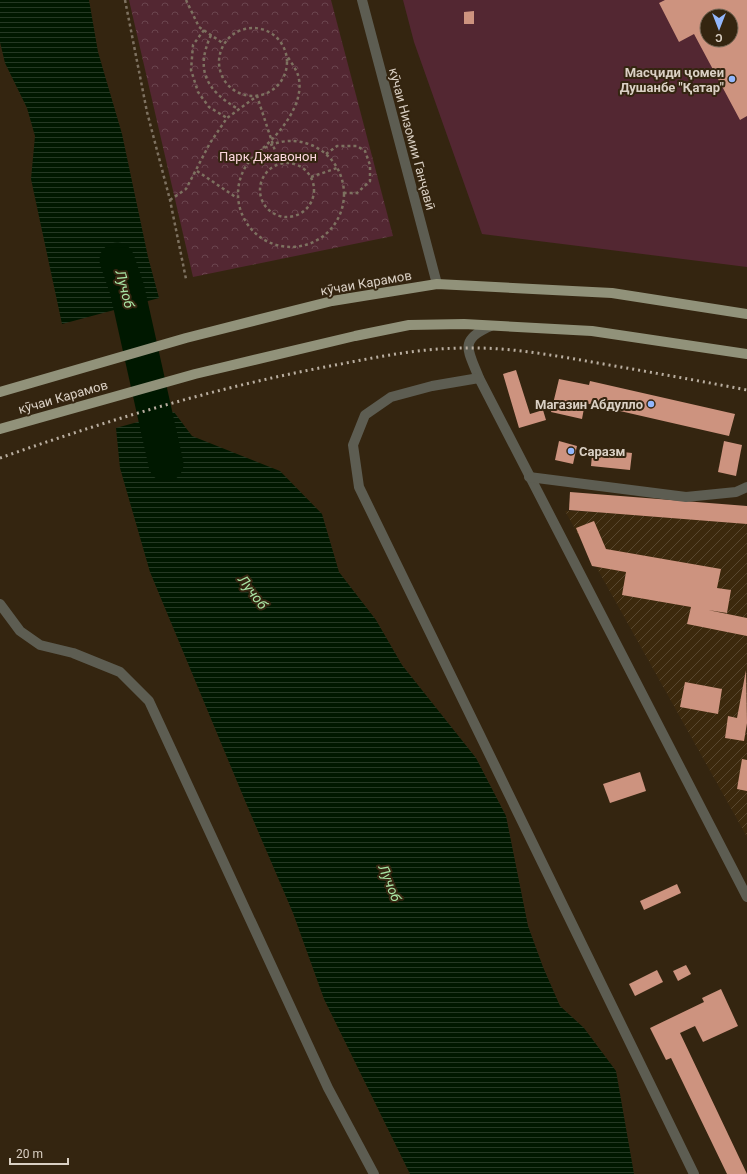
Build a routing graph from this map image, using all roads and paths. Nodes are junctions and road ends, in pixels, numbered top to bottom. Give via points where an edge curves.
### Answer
1 (125, 0) edge
2 (186, 0) edge
3 (362, 0) edge
4 (204, 30) junction
5 (211, 35) junction
6 (224, 44) junction
7 (286, 54) junction
8 (257, 96) junction
9 (238, 109) junction
10 (227, 118) junction
11 (271, 141) junction
12 (272, 145) junction
13 (259, 151) junction
14 (326, 154) junction
15 (279, 163) junction
16 (337, 168) junction
17 (197, 171) junction
18 (311, 177) junction
19 (344, 193) junction
20 (237, 198) junction
21 (170, 200) junction
22 (186, 279) dead end
23 (437, 284) junction
24 (747, 314) edge
25 (491, 326) junction
26 (747, 354) edge
27 (478, 378) junction
28 (0, 392) edge
29 (0, 429) edge
30 (529, 477) junction
31 (747, 487) edge
32 (0, 604) edge
33 (747, 896) edge
34 (374, 1174) edge
35 (694, 1174) edge

1 - 21 path via 147,112
2 - 4 path via 199,27
3 - 23 street, кӯчаи Низомии Ганҷавӣ
4 - 5 path
4 - 10 path via 193,45 192,70 198,92 209,107
5 - 6 path
5 - 9 path via 205,50 203,70 211,88
6 - 7 path via 240,30 251,28 263,30 277,39
6 - 8 path via 220,54 221,76 236,92 246,96
7 - 8 path via 284,76 268,93
7 - 11 path via 298,76 298,96 292,115
8 - 9 path
8 - 11 path
9 - 10 path
10 - 17 path via 210,143
11 - 12 path
11 - 13 path
12 - 13 path
12 - 14 path via 293,141 310,145
12 - 15 path
13 - 20 path via 247,164 239,180
14 - 16 path
14 - 19 path via 337,146 357,146 365,151 370,165 370,180 357,193
15 - 18 path via 298,164 306,169
15 - 18 path via 265,173 259,190 265,206 279,216 297,216 308,207 314,195
16 - 18 path
16 - 19 path via 344,184
17 - 20 path
17 - 21 path via 186,189
19 - 20 path via 344,202 338,219 328,233 313,243 296,248 279,246 263,240 254,233 241,215
21 - 22 path
23 - 24 main road, кӯчаи Карамов via 612,294
23 - 28 main road, кӯчаи Карамов via 332,300 186,338
25 - 26 main road, кӯчаи Карамов via 592,331
25 - 27 street via 476,332 470,338 467,348
25 - 29 main road, кӯчаи Карамов via 409,325 355,336 195,374
27 - 30 street
27 - 35 street via 391,397 365,415 353,445 359,487
30 - 31 street via 686,497 736,492
30 - 33 street
32 - 34 street via 20,631 40,645 73,653 120,672 149,701 328,1088

